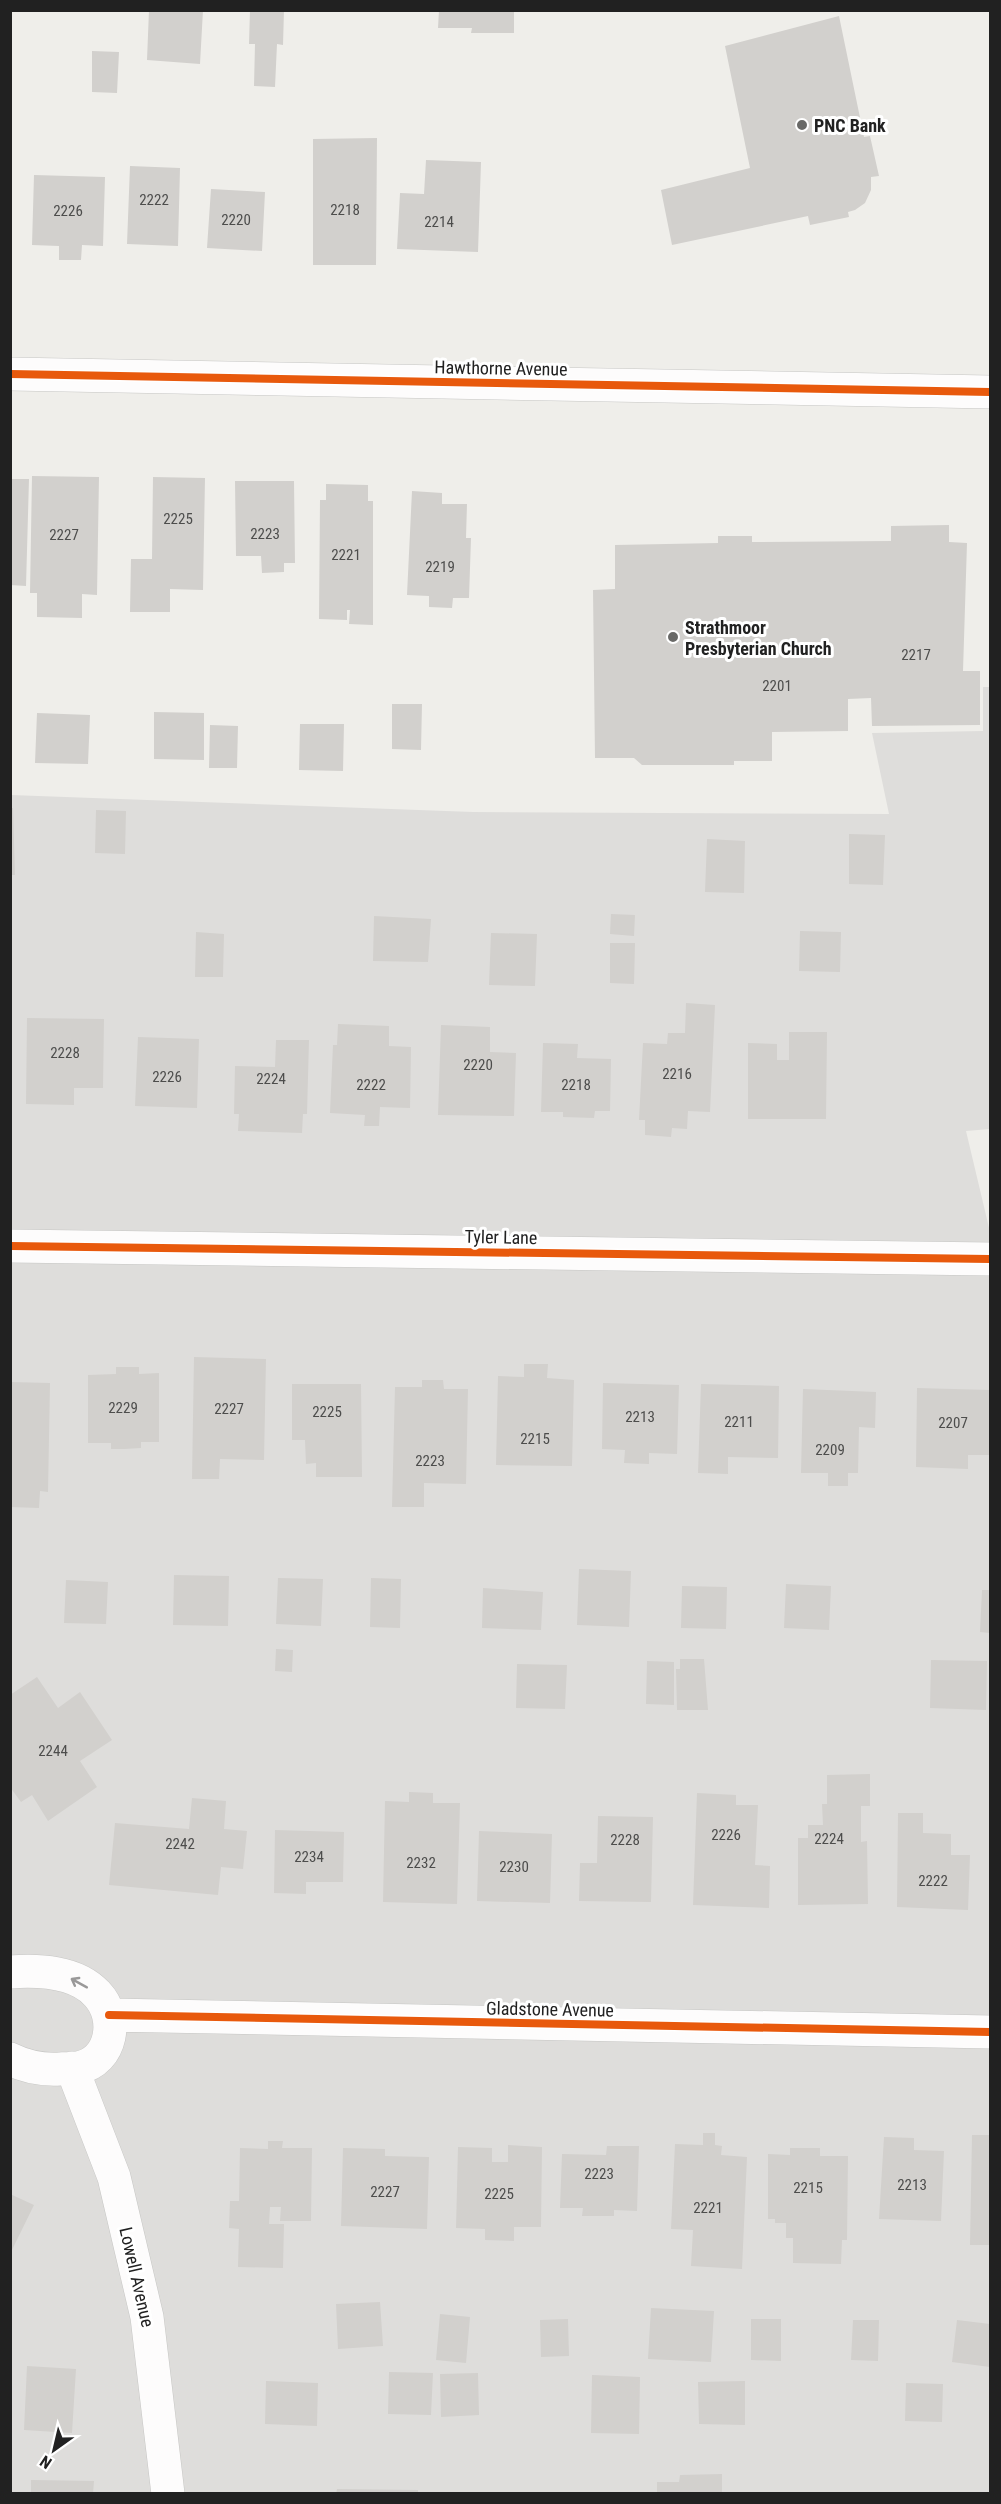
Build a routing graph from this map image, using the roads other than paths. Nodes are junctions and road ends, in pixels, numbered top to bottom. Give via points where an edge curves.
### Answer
1 (10, 374) edge
2 (990, 392) edge
3 (10, 1246) edge
4 (990, 1259) edge
5 (12, 1970) edge
6 (109, 2015) junction
7 (990, 2032) edge
8 (10, 2059) edge
9 (72, 2068) junction
10 (168, 2493) edge

1 - 2 street, Hawthorne Avenue
3 - 4 street, Tyler Lane
6 -> 5 street via 109,2009 96,1993 71,1978 42,1970
6 - 7 street, Gladstone Avenue
6 - 9 street via 111,2032 105,2048 94,2060
8 - 9 street via 46,2070
9 - 10 street, Lowell Avenue via 114,2177 147,2317

